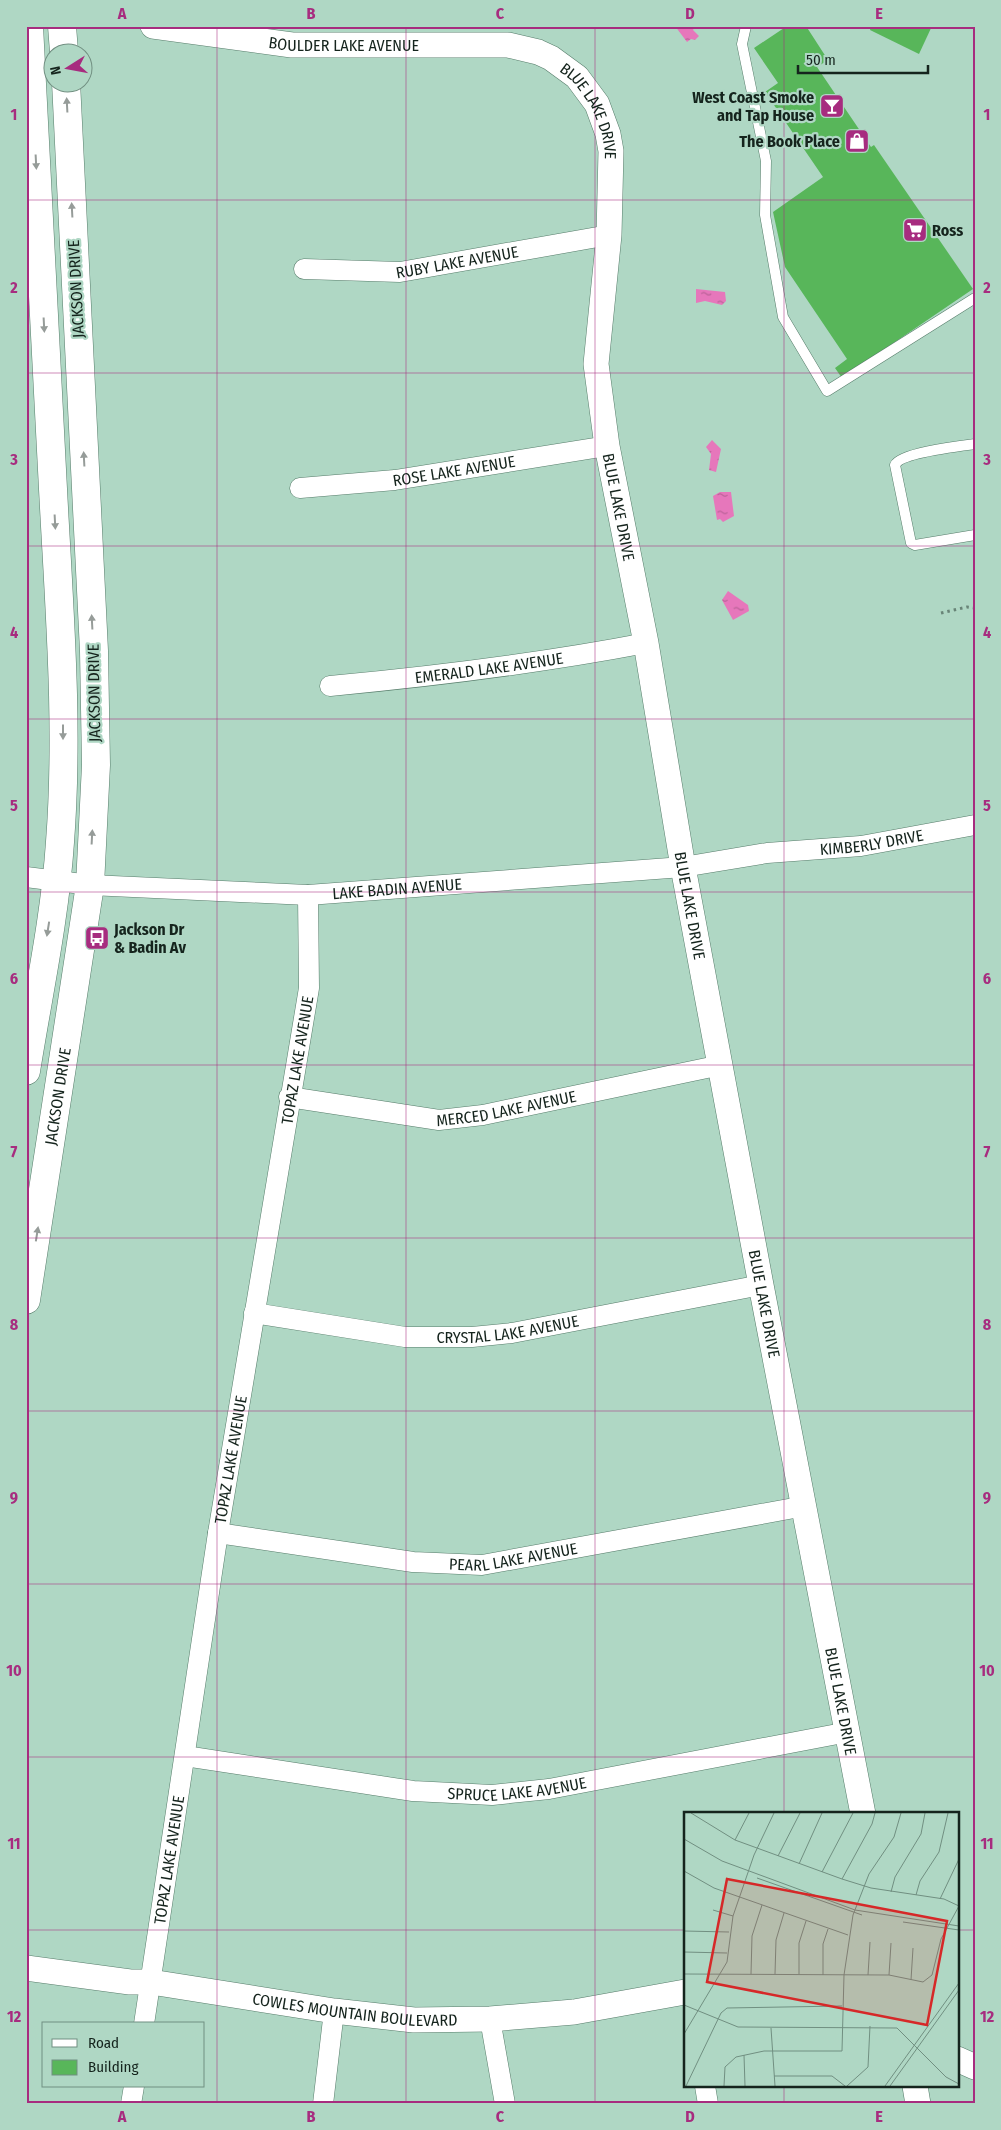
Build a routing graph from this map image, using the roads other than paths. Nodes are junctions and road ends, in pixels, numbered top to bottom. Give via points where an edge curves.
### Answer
1 (28, 26) edge
2 (62, 26) edge
3 (152, 26) edge
4 (746, 26) edge
5 (63, 42) edge
6 (508, 45) joint
7 (66, 92) edge
8 (609, 235) junction
9 (304, 269) dead end
10 (975, 298) edge
11 (975, 444) edge
12 (607, 446) junction
13 (300, 488) dead end
14 (975, 535) edge
15 (646, 643) junction
16 (330, 686) dead end
17 (974, 828) edge
18 (767, 852) joint
19 (683, 867) junction
20 (26, 877) edge
21 (56, 880) junction
22 (90, 885) junction
23 (308, 895) junction
24 (720, 1065) junction
25 (26, 1071) edge
26 (289, 1097) junction
27 (761, 1285) junction
28 (26, 1300) edge
29 (254, 1313) junction
30 (805, 1506) junction
31 (218, 1533) junction
32 (848, 1732) junction
33 (185, 1756) junction
34 (863, 1812) edge
35 (26, 1968) edge
36 (151, 1982) junction
37 (684, 1992) edge
38 (334, 2011) junction
39 (490, 2019) junction
40 (144, 2022) edge
41 (958, 2059) edge
42 (975, 2067) edge
43 (134, 2088) edge
44 (705, 2088) edge
45 (915, 2088) edge
46 (131, 2104) edge
47 (323, 2104) edge
48 (505, 2104) edge
49 (708, 2104) edge
50 (918, 2104) edge

1 -> 21 main road, JACKSON DRIVE via 63,702 64,763
2 - 5 main road
3 - 6 street, BOULDER LAKE AVENUE via 292,45
4 - 10 lane via 742,44 766,161 765,215 783,317 827,391
6 - 8 street, BLUE LAKE DRIVE via 538,52 564,67 588,90 596,104 606,126 611,151
22 -> 7 main road, JACKSON DRIVE via 96,765 94,651
8 - 9 street, RUBY LAKE AVENUE via 400,272
8 - 12 street, BLUE LAKE DRIVE via 596,364
11 - 14 lane via 924,452 899,460 895,466 911,543 915,546
12 - 13 street, ROSE LAKE AVENUE via 395,480
12 - 15 street, BLUE LAKE DRIVE
15 - 16 street, EMERALD LAKE AVENUE via 572,658
15 - 19 street, BLUE LAKE DRIVE
17 - 18 street, KIMBERLY DRIVE via 862,846
18 - 19 street, LAKE BADIN AVENUE
19 - 23 street, LAKE BADIN AVENUE
19 - 24 street, BLUE LAKE DRIVE
20 - 21 street, LAKE BADIN AVENUE
21 - 22 street, LAKE BADIN AVENUE
21 -> 25 main road, JACKSON DRIVE
22 - 23 street, LAKE BADIN AVENUE
28 -> 22 main road, JACKSON DRIVE
23 - 26 street, TOPAZ LAKE AVENUE via 308,988
24 - 26 street, MERCED LAKE AVENUE via 483,1115 439,1120
24 - 27 street, BLUE LAKE DRIVE
26 - 29 street, TOPAZ LAKE AVENUE
27 - 29 street, CRYSTAL LAKE AVENUE via 512,1334 472,1337 405,1337
27 - 30 street, BLUE LAKE DRIVE
29 - 31 street, TOPAZ LAKE AVENUE
30 - 31 street, PEARL LAKE AVENUE via 482,1566 414,1562
30 - 32 street, BLUE LAKE DRIVE
31 - 33 street, TOPAZ LAKE AVENUE
32 - 33 street, SPRUCE LAKE AVENUE via 549,1789 492,1795 413,1791
32 - 34 street, BLUE LAKE DRIVE
33 - 36 street, TOPAZ LAKE AVENUE
35 - 36 street, COWLES MOUNTAIN BOULEVARD
36 - 38 street, COWLES MOUNTAIN BOULEVARD
36 - 40 street, TOPAZ LAKE AVENUE
37 - 39 street, COWLES MOUNTAIN BOULEVARD via 574,2012
38 - 39 street, COWLES MOUNTAIN BOULEVARD via 414,2020
38 - 47 street
39 - 48 street
41 - 42 street
43 - 46 street
44 - 49 street
45 - 50 street

